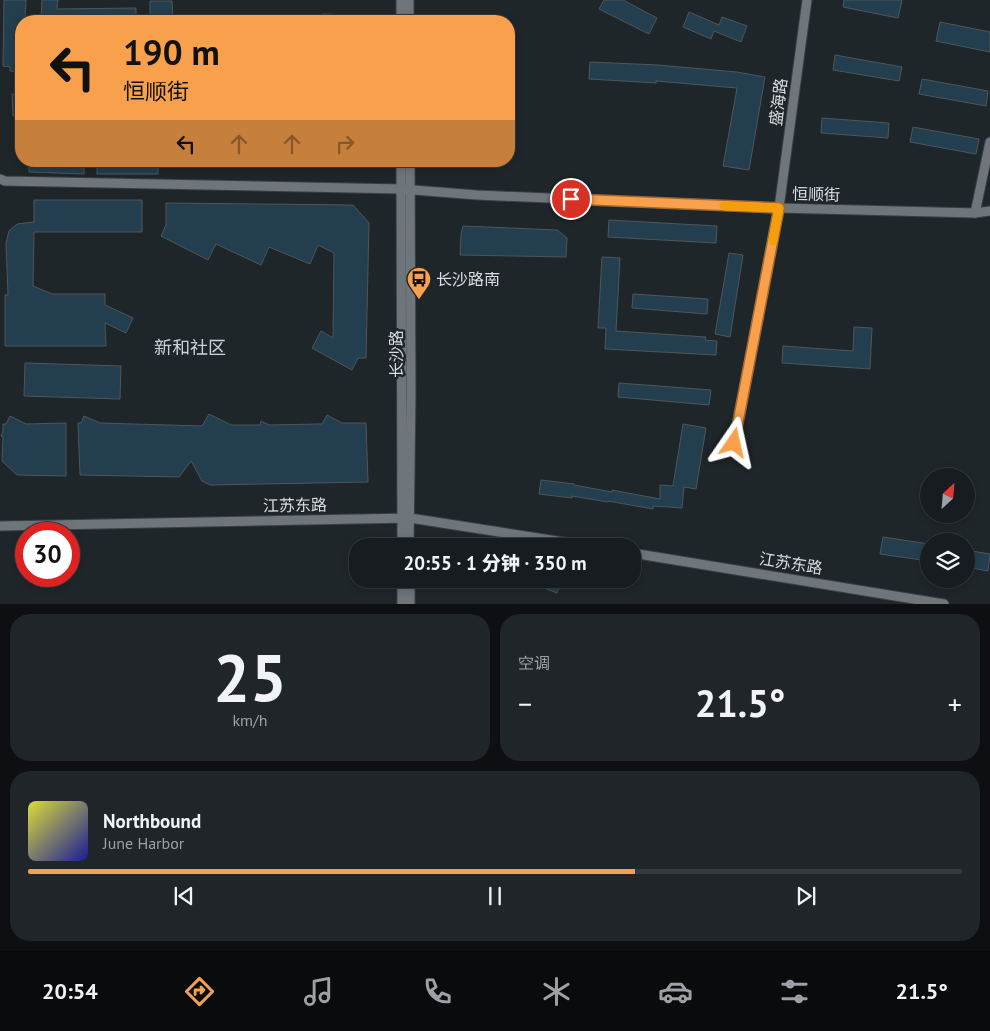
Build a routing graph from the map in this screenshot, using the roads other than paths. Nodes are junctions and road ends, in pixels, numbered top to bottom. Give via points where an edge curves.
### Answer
1 (401, 0) edge
2 (409, 0) edge
3 (807, 0) edge
4 (401, 15) edge
5 (409, 15) edge
6 (990, 142) edge
7 (402, 167) edge
8 (409, 167) edge
9 (0, 179) edge
10 (406, 190) junction
11 (779, 208) junction
12 (990, 211) edge
13 (975, 213) junction
14 (734, 443) dead end
15 (406, 518) junction
16 (0, 526) edge
17 (403, 538) edge
18 (409, 538) edge
19 (537, 538) edge
20 (641, 554) edge
21 (402, 588) edge
22 (410, 588) edge
23 (402, 604) edge
24 (410, 604) edge
25 (944, 604) edge

1 - 4 street
2 - 5 street
3 - 11 street, 盛海路
6 - 13 street
7 - 10 street, 长沙路
8 - 10 street, 长沙路
9 - 10 street, 恒顺街
10 - 11 street, 恒顺街
10 - 15 street, 长沙路
11 - 13 street, 恒顺街
11 - 14 street, 盛海路
12 - 13 street, 恒顺街
15 - 16 street, 江苏东路
15 - 17 street, 长沙路
15 - 18 street, 长沙路
15 - 19 street, 江苏东路
20 - 25 street, 江苏东路
21 - 23 street
22 - 24 street

